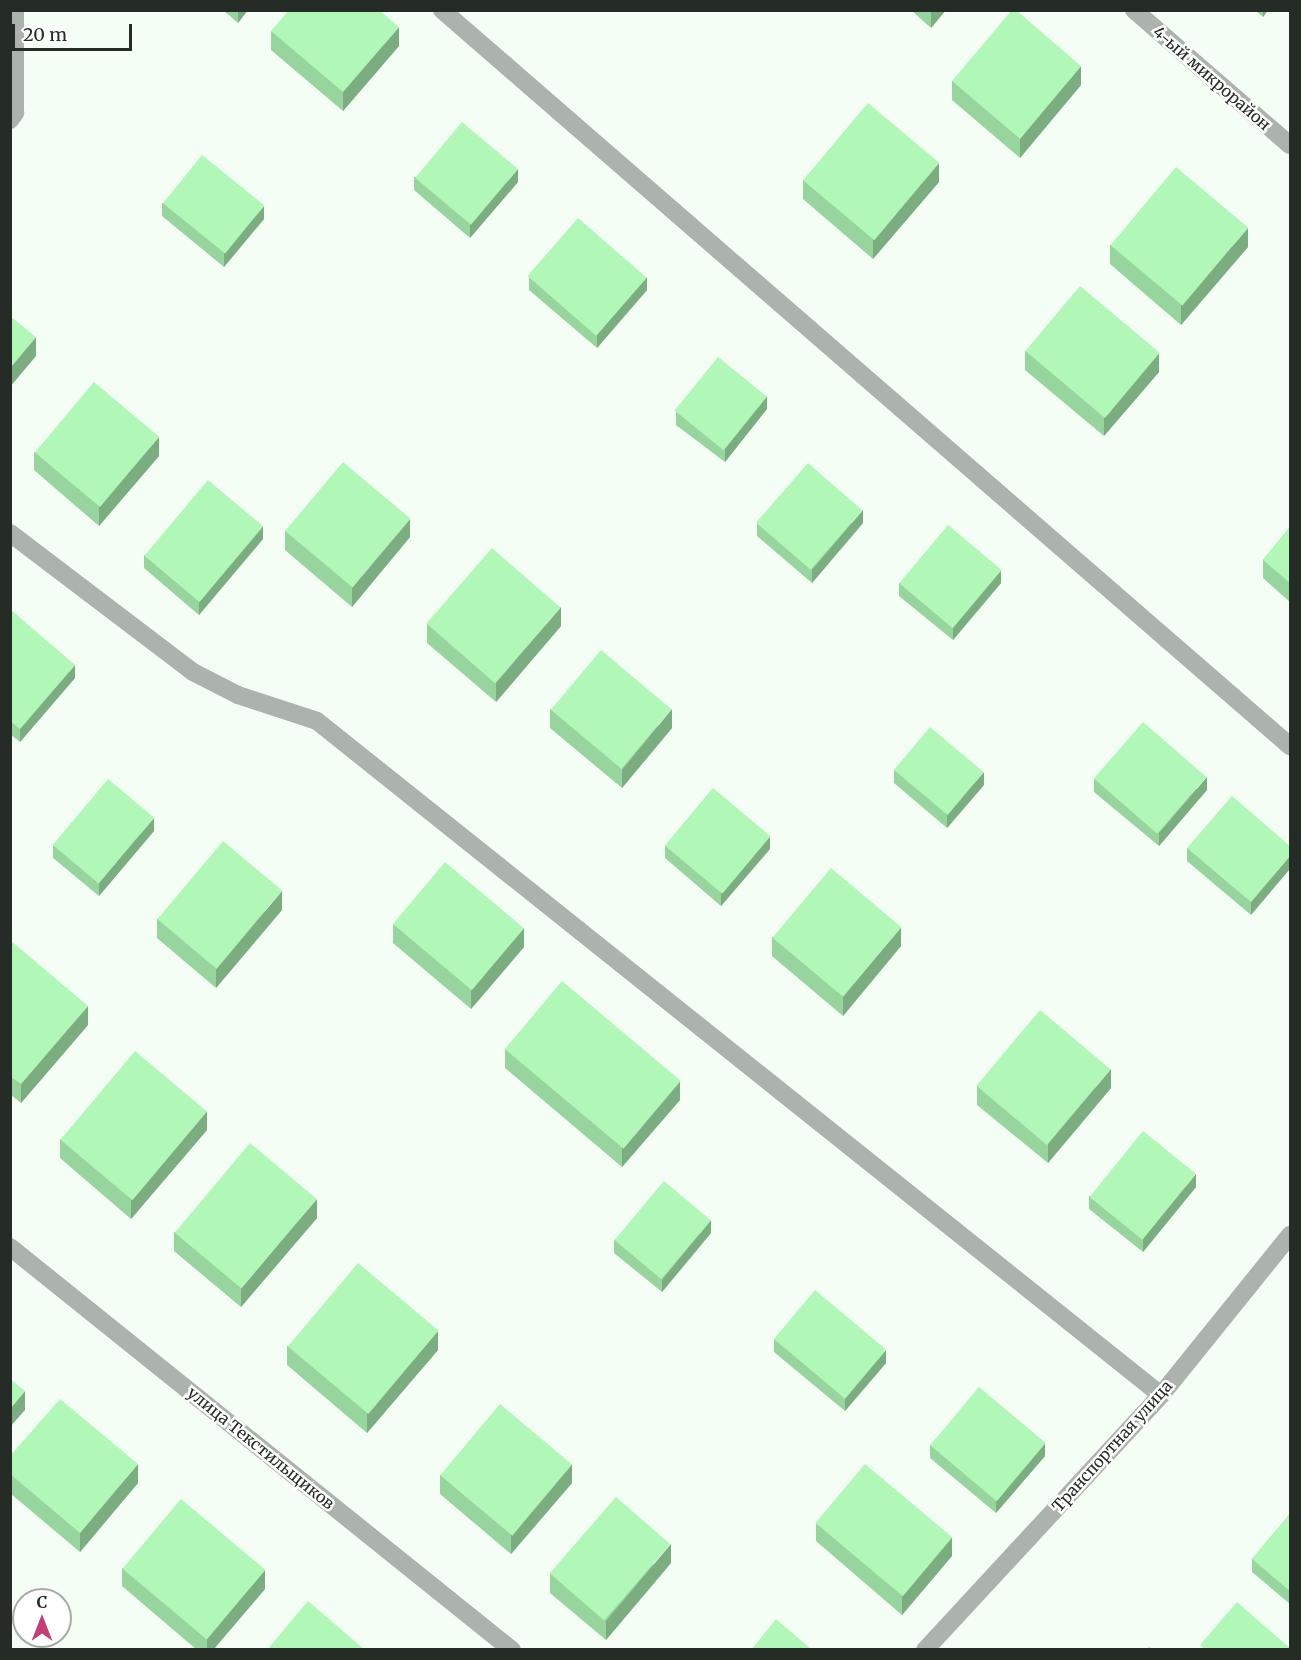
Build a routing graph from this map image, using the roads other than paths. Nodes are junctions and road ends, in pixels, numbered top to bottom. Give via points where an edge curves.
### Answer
1 (15, 10) edge
2 (442, 10) edge
3 (1134, 10) edge
4 (10, 120) edge
5 (1290, 145) edge
6 (10, 533) edge
7 (1290, 746) edge
8 (1290, 1234) edge
9 (10, 1248) edge
10 (1161, 1395) junction
11 (512, 1650) edge
12 (925, 1650) edge

1 - 4 street via 15,113
2 - 7 street
3 - 5 street, 4-ый микрорайон
6 - 10 street via 193,672 238,695 317,721
8 - 10 street, Транспортная улица
9 - 11 street, улица Текстильщиков
10 - 12 street, Транспортная улица

